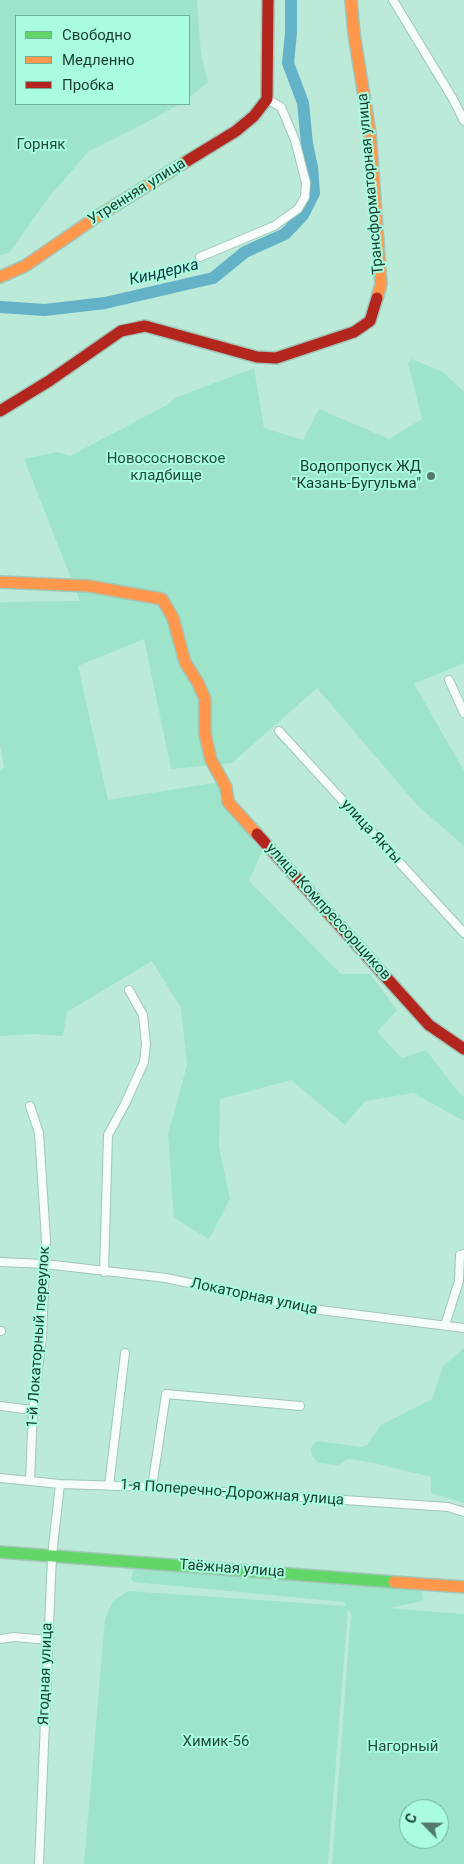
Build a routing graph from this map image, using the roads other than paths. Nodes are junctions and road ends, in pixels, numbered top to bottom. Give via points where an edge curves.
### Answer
1 (268, 0) edge
2 (351, 0) edge
3 (393, 0) edge
4 (267, 99) junction
5 (464, 121) edge
6 (200, 257) dead end
7 (0, 278) edge
8 (0, 411) edge
9 (0, 582) edge
10 (449, 680) dead end
11 (464, 713) edge
12 (279, 731) dead end
13 (464, 933) edge
14 (129, 990) dead end
15 (464, 1049) edge
16 (30, 1106) dead end
17 (462, 1254) edge
18 (0, 1262) edge
19 (45, 1264) junction
20 (104, 1272) junction
21 (462, 1281) edge
22 (445, 1326) junction
23 (464, 1328) edge
24 (125, 1353) dead end
25 (0, 1406) edge
26 (300, 1406) dead end
27 (33, 1410) junction
28 (0, 1478) edge
29 (30, 1481) junction
30 (60, 1484) junction
31 (109, 1486) junction
32 (152, 1487) junction
33 (464, 1512) edge
34 (0, 1552) edge
35 (52, 1556) junction
36 (464, 1587) edge
37 (0, 1638) edge
38 (48, 1640) junction
39 (39, 1864) edge

1 - 4 street
2 - 8 street, Трансформаторная улица via 370,133 381,284 370,321 354,332 276,358 257,357 145,326 121,331
3 - 5 street
4 - 6 street via 282,107 295,140 306,183 305,197 298,209 274,226
4 - 7 street, Утренняя улица via 236,131 98,216 25,266
9 - 15 street, улица Компрессорщиков via 89,586 162,599 173,618 185,662 205,699 204,734 211,760 226,787 228,802 429,1025
10 - 11 street
12 - 13 street, улица Якты
14 - 20 street via 143,1016 146,1044 144,1062 108,1135
16 - 19 street, 1-й Локаторный переулок via 39,1133
17 - 21 street
18 - 19 street, Локаторная улица
19 - 20 street, Локаторная улица
19 - 27 street, 1-й Локаторный переулок via 42,1337
20 - 22 street, Локаторная улица via 166,1278 312,1310
21 - 22 street
22 - 23 street, Локаторная улица
24 - 31 street
25 - 27 street
26 - 32 street via 166,1394
27 - 29 street, 1-й Локаторный переулок
28 - 29 street, 1-я Поперечно-Дорожная улица
29 - 30 street, 1-я Поперечно-Дорожная улица
30 - 31 street, 1-я Поперечно-Дорожная улица
30 - 35 street, Ягодная улица
31 - 32 street, 1-я Поперечно-Дорожная улица
32 - 33 street, 1-я Поперечно-Дорожная улица via 448,1508
34 - 35 street, Таёжная улица
35 - 36 street, Таёжная улица
35 - 38 street, Ягодная улица
37 - 38 street
38 - 39 street, Ягодная улица

